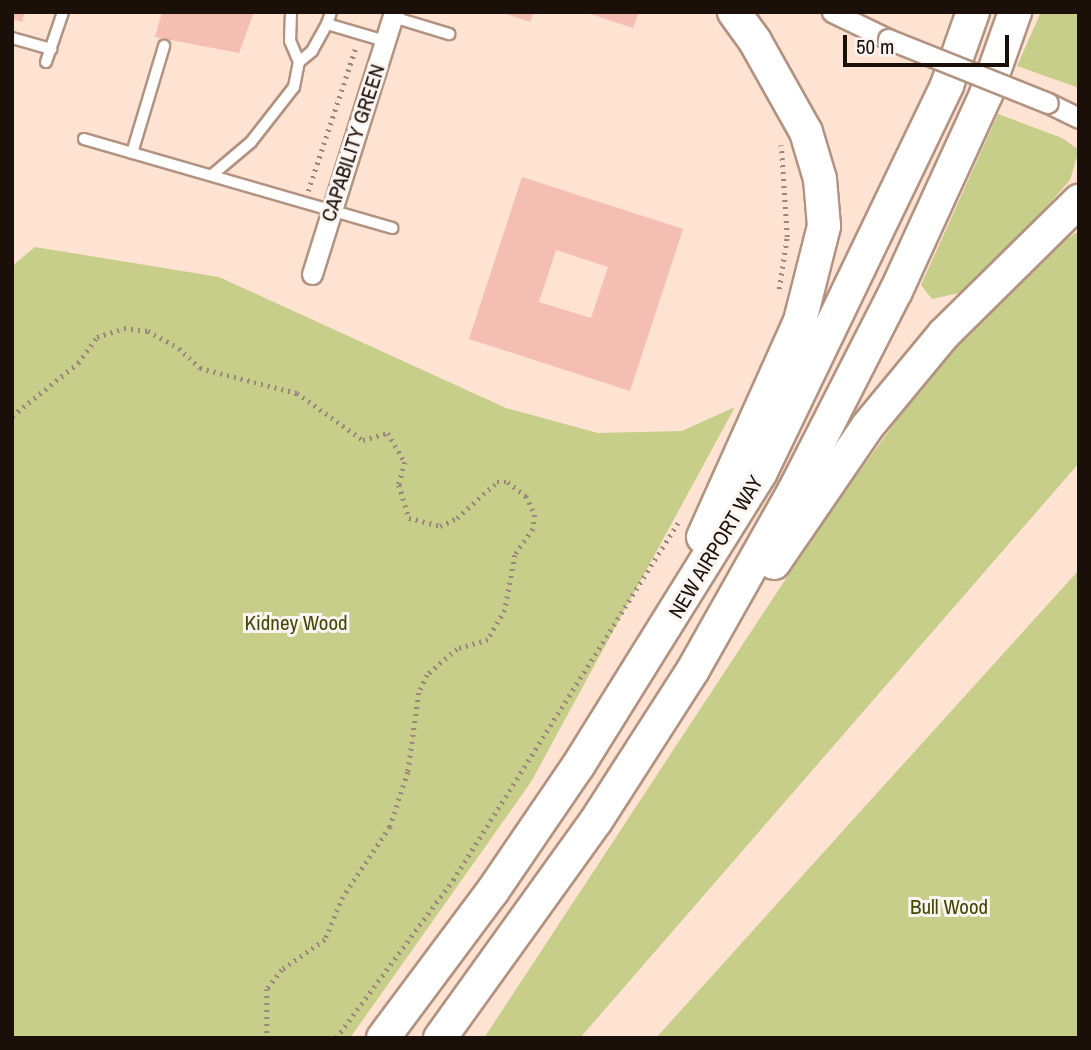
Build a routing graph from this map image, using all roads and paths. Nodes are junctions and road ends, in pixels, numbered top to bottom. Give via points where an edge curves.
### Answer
1 (62, 12) edge
2 (291, 12) edge
3 (331, 12) edge
4 (734, 12) edge
5 (832, 12) edge
6 (973, 12) edge
7 (1015, 12) edge
8 (394, 15) edge
9 (327, 24) junction
10 (360, 33) junction
11 (449, 34) dead end
12 (12, 38) edge
13 (386, 41) junction
14 (164, 46) dead end
15 (51, 49) junction
16 (46, 62) dead end
17 (299, 62) junction
18 (1079, 118) edge
19 (83, 139) dead end
20 (780, 142) dead end
21 (132, 153) junction
22 (212, 175) junction
23 (305, 200) junction
24 (1079, 201) edge
25 (332, 208) junction
26 (392, 228) dead end
27 (312, 274) dead end
28 (778, 291) dead end
29 (12, 416) edge
30 (685, 511) dead end
31 (666, 629) junction
32 (693, 670) junction
33 (267, 1038) edge
34 (335, 1038) edge
35 (383, 1038) edge
36 (440, 1038) edge

1 - 15 lane
2 - 17 lane via 290,41
3 - 9 lane
4 - 31 highway via 762,51 806,132 820,179 824,226 800,321
5 - 18 street, bridge
6 - 31 highway, NEW AIRPORT WAY via 947,85 853,288 761,472
7 - 32 highway, NEW AIRPORT WAY via 986,94 895,291 796,487
8 - 11 lane
8 - 13 street, CAPABILITY GREEN
9 - 10 lane
9 - 17 lane via 312,51
10 - 13 lane
10 - 23 path
12 - 15 lane
13 - 25 street, CAPABILITY GREEN
14 - 21 lane
15 - 16 lane
17 - 22 lane via 294,87 276,116
19 - 21 lane
20 - 28 path via 787,237
21 - 22 lane
22 - 23 lane
23 - 25 lane
24 - 32 highway via 944,334 867,427
25 - 26 lane
25 - 27 street, CAPABILITY GREEN
29 - 33 path via 78,363 97,337 124,328 148,331 179,348 200,368 297,393 363,440 388,433 405,462 399,485 409,517 440,526 457,518 498,482 508,482 526,496 535,515 533,529 515,555 505,610 488,640 457,649 427,675 419,693 408,772 390,827 340,903 325,940 282,970 267,989
30 - 34 path via 453,880
31 - 35 highway, NEW AIRPORT WAY via 492,892
32 - 36 highway, NEW AIRPORT WAY via 596,821

